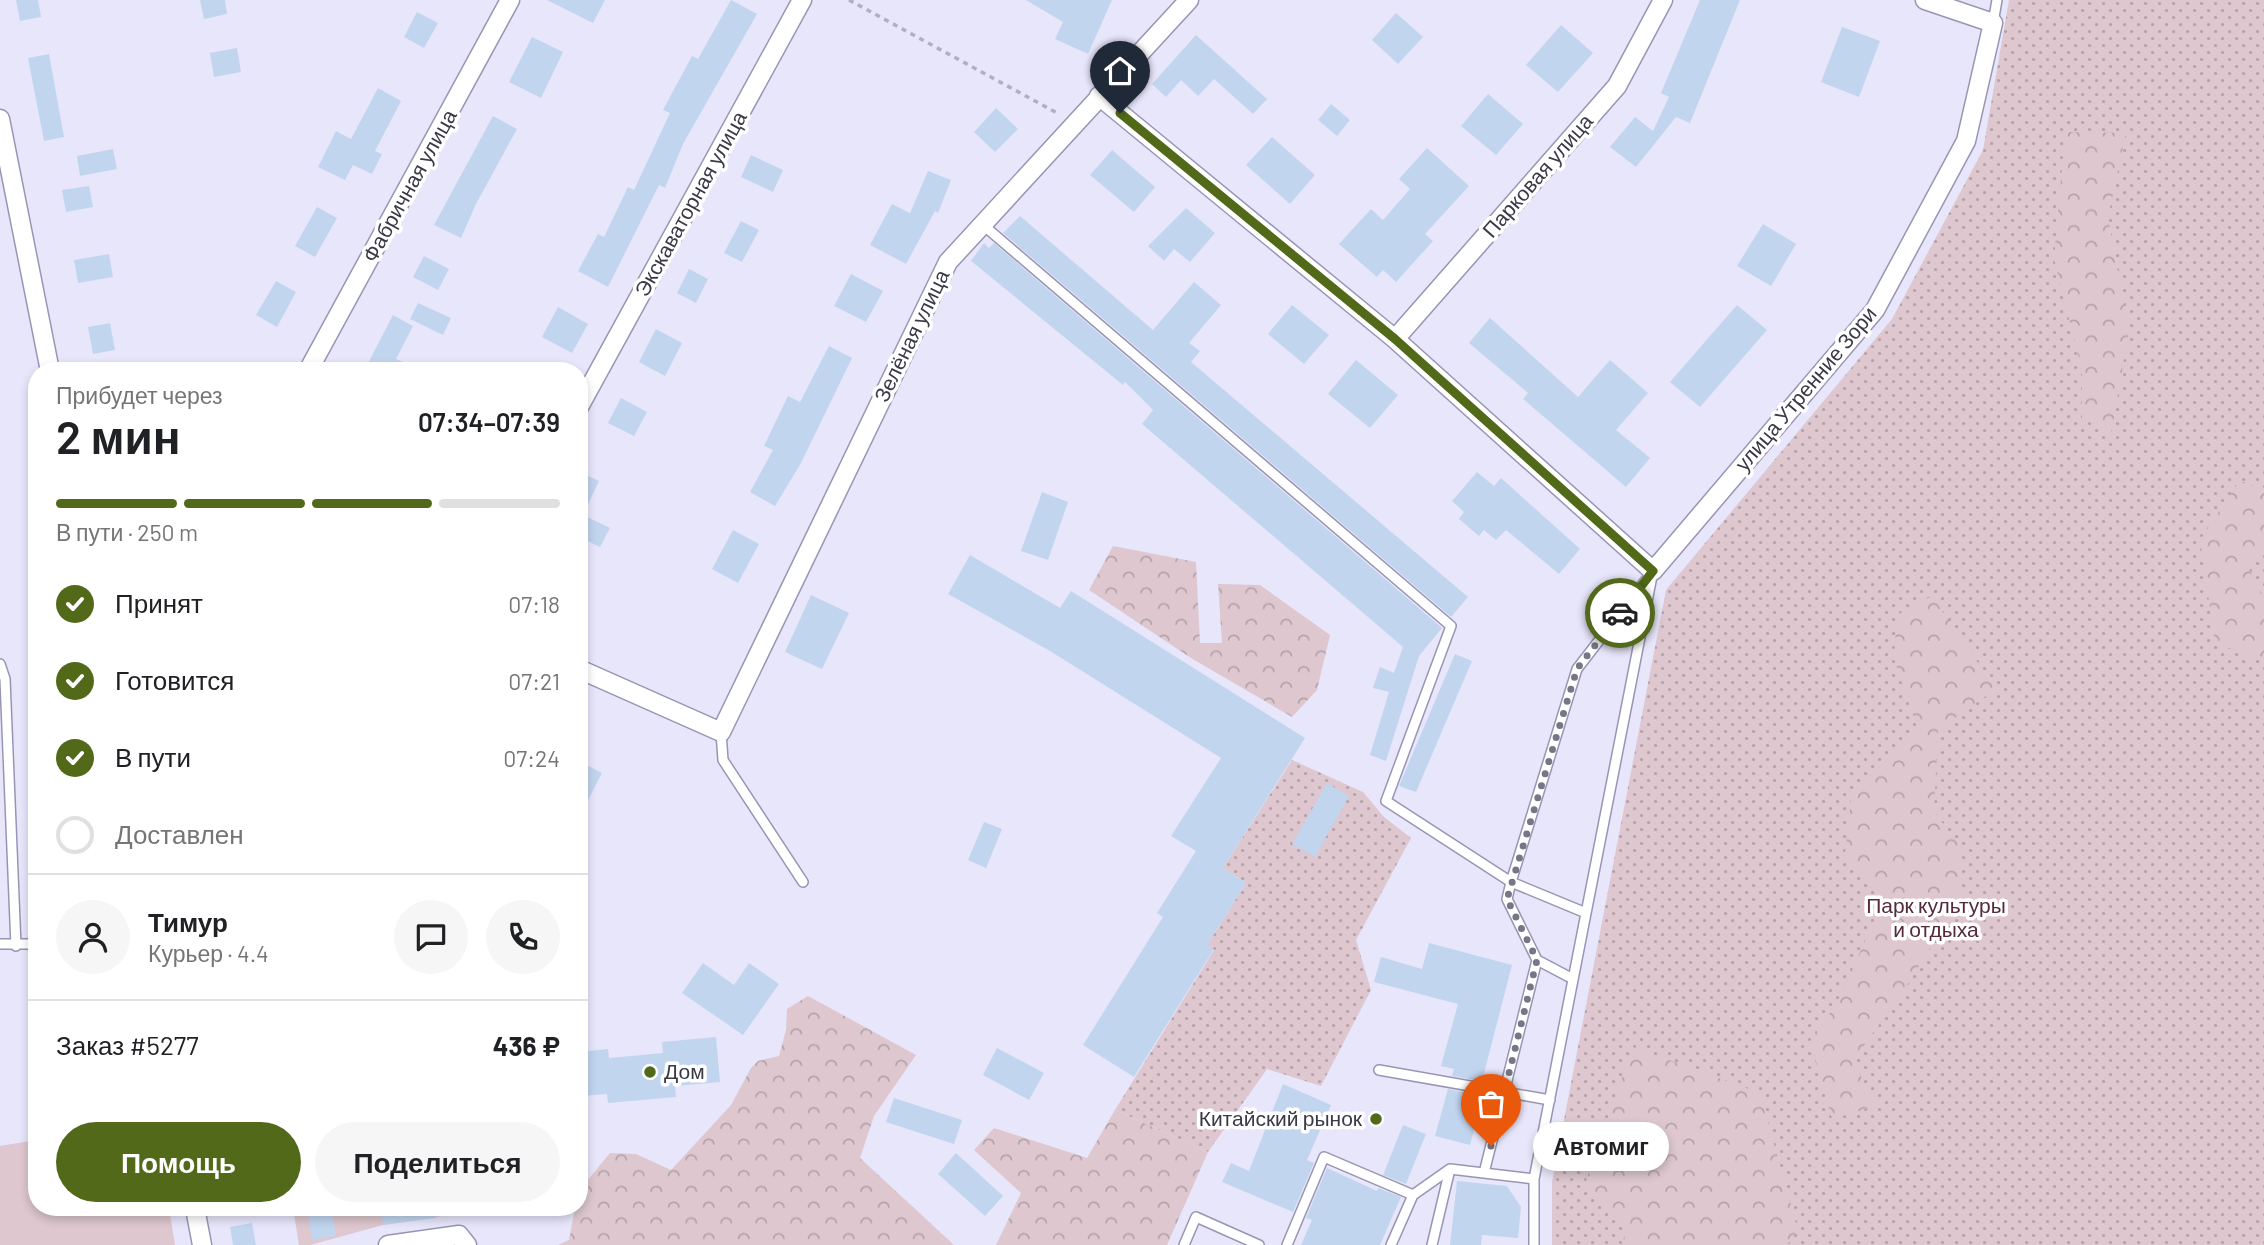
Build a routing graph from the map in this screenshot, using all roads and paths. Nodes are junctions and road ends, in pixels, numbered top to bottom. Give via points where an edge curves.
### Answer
1 (510, 0) edge
2 (802, 0) edge
3 (849, 0) edge
4 (1189, 0) edge
5 (1662, 0) edge
6 (1997, 0) edge
7 (1923, 1) edge
8 (1993, 23) junction
9 (1099, 96) junction
10 (0, 119) edge
11 (1075, 123) junction
12 (981, 223) junction
13 (1395, 339) junction
14 (48, 362) edge
15 (313, 362) edge
16 (588, 391) edge
17 (1653, 571) junction
18 (0, 664) edge
19 (588, 674) edge
20 (3, 680) edge
21 (721, 732) junction
22 (803, 883) dead end
23 (1511, 883) junction
24 (1586, 913) junction
25 (0, 944) edge
26 (28, 945) edge
27 (16, 946) junction
28 (1537, 960) junction
29 (1573, 979) junction
30 (1379, 1070) dead end
31 (1504, 1091) junction
32 (1550, 1100) junction
33 (1450, 1169) junction
34 (1484, 1173) junction
35 (1534, 1179) junction
36 (1413, 1195) junction
37 (197, 1216) edge
38 (202, 1245) edge
39 (388, 1245) edge
40 (467, 1245) edge
41 (1184, 1245) edge
42 (1259, 1245) edge
43 (1287, 1245) edge
44 (1391, 1245) edge
45 (1432, 1245) edge
46 (1534, 1245) edge

1 - 15 street, Фабричная улица
2 - 16 street, Экскаваторная улица
3 - 11 path
4 - 9 street, Зелёная улица
5 - 13 street, Парковая улица via 1617,86
6 - 8 lane
7 - 8 street
8 - 17 street, улица Утренние Зори via 1966,141 1875,310
9 - 11 street, Зелёная улица
9 - 13 street
10 - 14 street
11 - 12 street, Зелёная улица
12 - 21 street, Зелёная улица via 948,261
12 - 23 lane via 1451,626 1386,800
13 - 17 street
17 - 23 lane via 1577,669
17 - 24 lane
18 - 20 lane
19 - 21 street
20 - 27 lane
21 - 22 lane via 723,760
23 - 24 lane
23 - 28 lane via 1507,899
24 - 29 lane
25 - 27 lane
26 - 27 lane
28 - 29 lane
28 - 31 lane
29 - 32 lane
30 - 31 lane
31 - 32 lane
31 - 34 lane
32 - 35 lane
33 - 34 lane
33 - 36 lane
33 - 45 lane
34 - 35 lane
35 - 46 lane
36 - 43 lane via 1324,1157
36 - 44 lane
37 - 38 street
39 - 40 street via 459,1235
41 - 42 lane via 1196,1217

